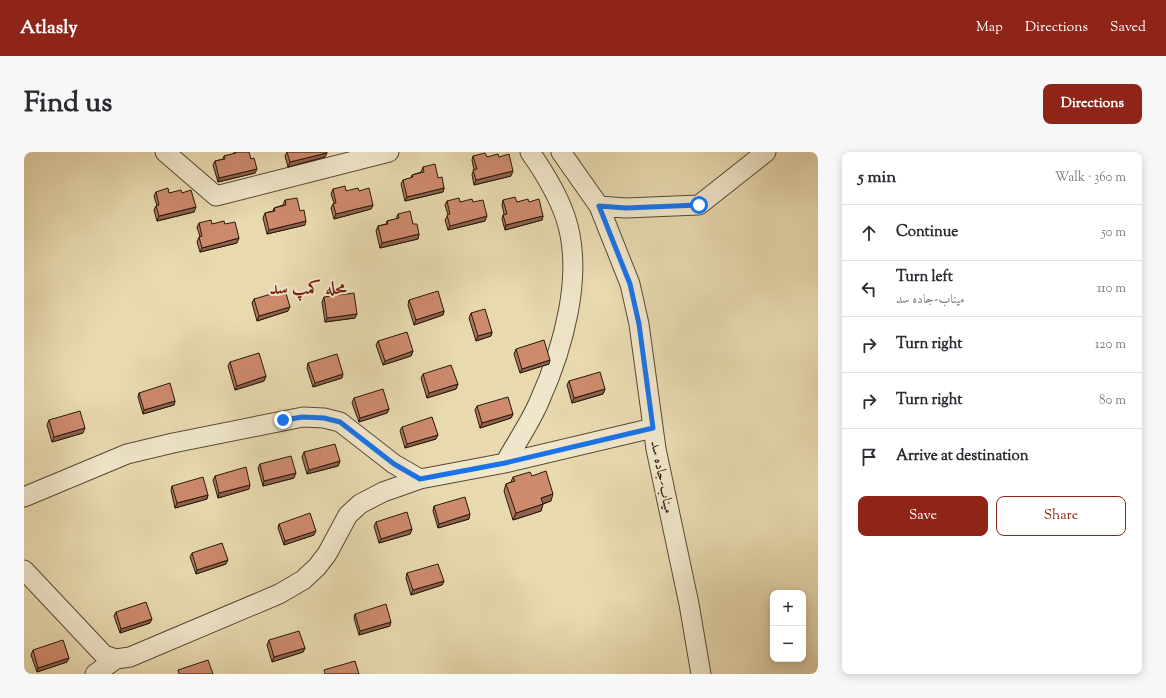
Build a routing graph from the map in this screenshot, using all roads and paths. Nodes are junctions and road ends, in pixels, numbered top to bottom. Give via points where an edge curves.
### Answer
1 (165, 152) edge
2 (389, 152) edge
3 (530, 152) edge
4 (561, 152) edge
5 (766, 152) edge
6 (599, 206) junction
7 (653, 428) junction
8 (505, 463) junction
9 (420, 479) junction
10 (24, 497) edge
11 (24, 570) edge
12 (116, 659) junction
13 (95, 674) edge
14 (701, 674) edge

1 - 2 street via 216,196
3 - 8 street via 549,180 565,217 572,256 571,294 563,340 539,402
4 - 6 street, میناب-جاده سد
5 - 6 street via 699,205 626,208
6 - 7 street, میناب-جاده سد via 630,284 639,324
7 - 8 street
7 - 14 street, میناب-جاده سد
8 - 9 street
9 - 10 street via 394,464 340,422 303,417 127,454
9 - 12 street via 383,492 360,504 348,515 317,567 279,594 130,657
11 - 12 street via 104,654
12 - 13 street

